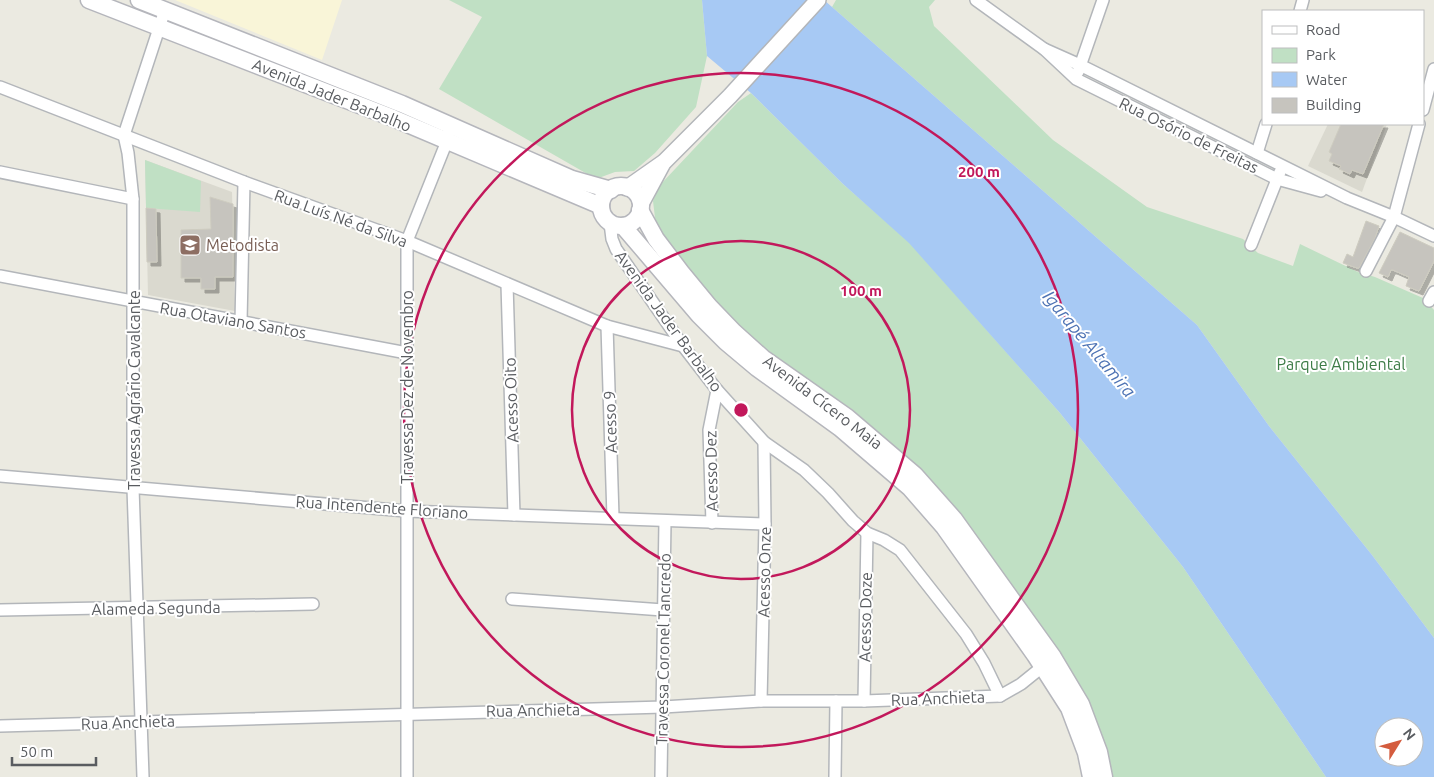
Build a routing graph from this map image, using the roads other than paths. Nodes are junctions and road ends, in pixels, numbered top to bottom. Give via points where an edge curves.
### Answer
1 (89, 0) edge
2 (139, 0) edge
3 (818, 0) edge
4 (976, 0) edge
5 (1103, 0) edge
6 (165, 10) junction
7 (159, 27) junction
8 (1044, 49) junction
9 (1080, 65) junction
10 (1434, 69) edge
11 (1076, 79) junction
12 (0, 87) edge
13 (1424, 106) edge
14 (1266, 125) edge
15 (1419, 125) edge
16 (448, 133) junction
17 (124, 135) junction
18 (1257, 153) junction
19 (664, 162) junction
20 (1282, 166) junction
21 (0, 172) edge
22 (1278, 179) junction
23 (244, 182) junction
24 (619, 189) junction
25 (1347, 198) junction
26 (133, 199) junction
27 (601, 206) junction
28 (640, 207) junction
29 (1394, 216) junction
30 (616, 224) junction
31 (1434, 236) edge
32 (408, 241) junction
33 (1251, 245) dead end
34 (1366, 271) dead end
35 (0, 276) edge
36 (508, 284) junction
37 (134, 302) junction
38 (241, 322) junction
39 (607, 326) junction
40 (683, 346) junction
41 (407, 353) junction
42 (717, 390) junction
43 (764, 442) junction
44 (0, 476) edge
45 (133, 488) junction
46 (406, 511) junction
47 (514, 515) junction
48 (613, 517) junction
49 (665, 521) junction
50 (712, 523) junction
51 (765, 524) junction
52 (867, 533) junction
53 (512, 599) dead end
54 (313, 604) dead end
55 (137, 609) junction
56 (0, 610) edge
57 (664, 610) junction
58 (1048, 662) junction
59 (1000, 696) junction
60 (761, 701) junction
61 (836, 701) junction
62 (864, 701) junction
63 (662, 707) junction
64 (408, 713) junction
65 (141, 721) junction
66 (0, 726) edge
67 (143, 777) edge
68 (407, 777) edge
69 (660, 777) edge
70 (835, 777) edge
71 (1091, 777) edge
72 (1104, 777) edge

1 - 7 main road, Avenida Jader Barbalho
2 - 6 main road, Avenida Jader Barbalho
3 - 19 street
4 - 8 street, Rua Osório de Freitas
5 - 9 street
6 - 7 street, Travessa Agrário Cavalcante
6 - 16 main road, Avenida Jader Barbalho via 402,104
7 - 16 main road, Avenida Jader Barbalho via 393,118
7 - 17 street, Travessa Agrário Cavalcante
8 - 9 street, Rua Osório de Freitas
8 - 11 street, Rua Osório de Freitas
9 - 11 street
9 - 18 street, Rua Osório de Freitas
10 - 13 street
11 - 22 street, Rua Osório de Freitas
12 - 17 street, Rua Luís Né da Silva
14 - 18 street
15 - 29 street
16 - 24 main road, Avenida Jader Barbalho via 572,179
16 - 27 main road, Avenida Jader Barbalho
16 - 32 street, Travessa Dez de Novembro
17 - 23 street, Rua Luís Né da Silva
17 - 26 street, Travessa Agrário Cavalcante
18 - 20 street, Rua Osório de Freitas
19 - 24 street
19 - 28 street
20 - 22 street
20 - 25 street, Rua Osório de Freitas
21 - 26 street
22 - 25 street, Rua Osório de Freitas
22 - 33 street
23 - 32 street, Rua Luís Né da Silva
23 - 38 street
24 - 27 main road via 602,200
24 - 28 main road via 636,194
25 - 29 street, Rua Osório de Freitas
26 - 37 street, Travessa Agrário Cavalcante
27 - 30 main road via 602,213
28 - 30 main road via 634,221
28 - 58 main road, Avenida Cícero Maia via 656,239 734,332 763,358 847,417 916,475 954,519
29 - 31 street, Rua Osório de Freitas
29 - 34 street
30 - 40 street, Avenida Jader Barbalho via 612,239 616,249
30 - 58 main road, Avenida Cícero Maia via 726,342 840,428 910,488
32 - 36 street, Rua Luís Né da Silva
32 - 41 street, Travessa Dez de Novembro
35 - 37 street, Rua Otaviano Santos
36 - 39 street, Rua Luís Né da Silva
36 - 47 street, Acesso Oito
37 - 38 street, Rua Otaviano Santos
37 - 45 street, Travessa Agrário Cavalcante
38 - 41 street, Rua Otaviano Santos
39 - 40 street, Rua Luís Né da Silva
39 - 48 street, Acesso 9
40 - 42 street, Avenida Jader Barbalho
41 - 46 street, Travessa Dez de Novembro
42 - 43 street, Avenida Jader Barbalho
42 - 50 street, Acesso Dez via 709,430
43 - 51 street, Acesso Onze
43 - 52 street, Avenida Jader Barbalho via 804,470
44 - 45 street, Rua Intendente Floriano
45 - 46 street, Rua Intendente Floriano
45 - 55 street, Travessa Agrário Cavalcante
46 - 47 street, Rua Intendente Floriano
46 - 64 street, Travessa Dez de Novembro
47 - 48 street, Rua Intendente Floriano
48 - 49 street, Rua Intendente Floriano
49 - 50 street, Rua Intendente Floriano
49 - 57 street, Travessa Coronel Tancredo
50 - 51 street, Rua Intendente Floriano
51 - 60 street, Acesso Onze
52 - 59 street, Avenida Jader Barbalho via 900,550 922,576 966,634
52 - 62 street, Acesso Doze
53 - 57 street
54 - 55 street, Alameda Segunda
55 - 56 street, Alameda Segunda
55 - 65 street, Travessa Agrário Cavalcante
57 - 63 street, Travessa Coronel Tancredo
58 - 59 street, Rua Anchieta
58 - 71 main road, Avenida Cícero Maia via 1086,753
58 - 72 main road, Avenida Cícero Maia via 1082,704
59 - 62 street, Rua Anchieta
60 - 61 street, Rua Anchieta
60 - 63 street, Rua Anchieta
61 - 62 street, Rua Anchieta
61 - 70 street
63 - 64 street, Rua Anchieta
63 - 69 street, Travessa Coronel Tancredo
64 - 65 street, Rua Anchieta
64 - 68 street, Travessa Dez de Novembro
65 - 66 street, Rua Anchieta
65 - 67 street, Travessa Agrário Cavalcante

